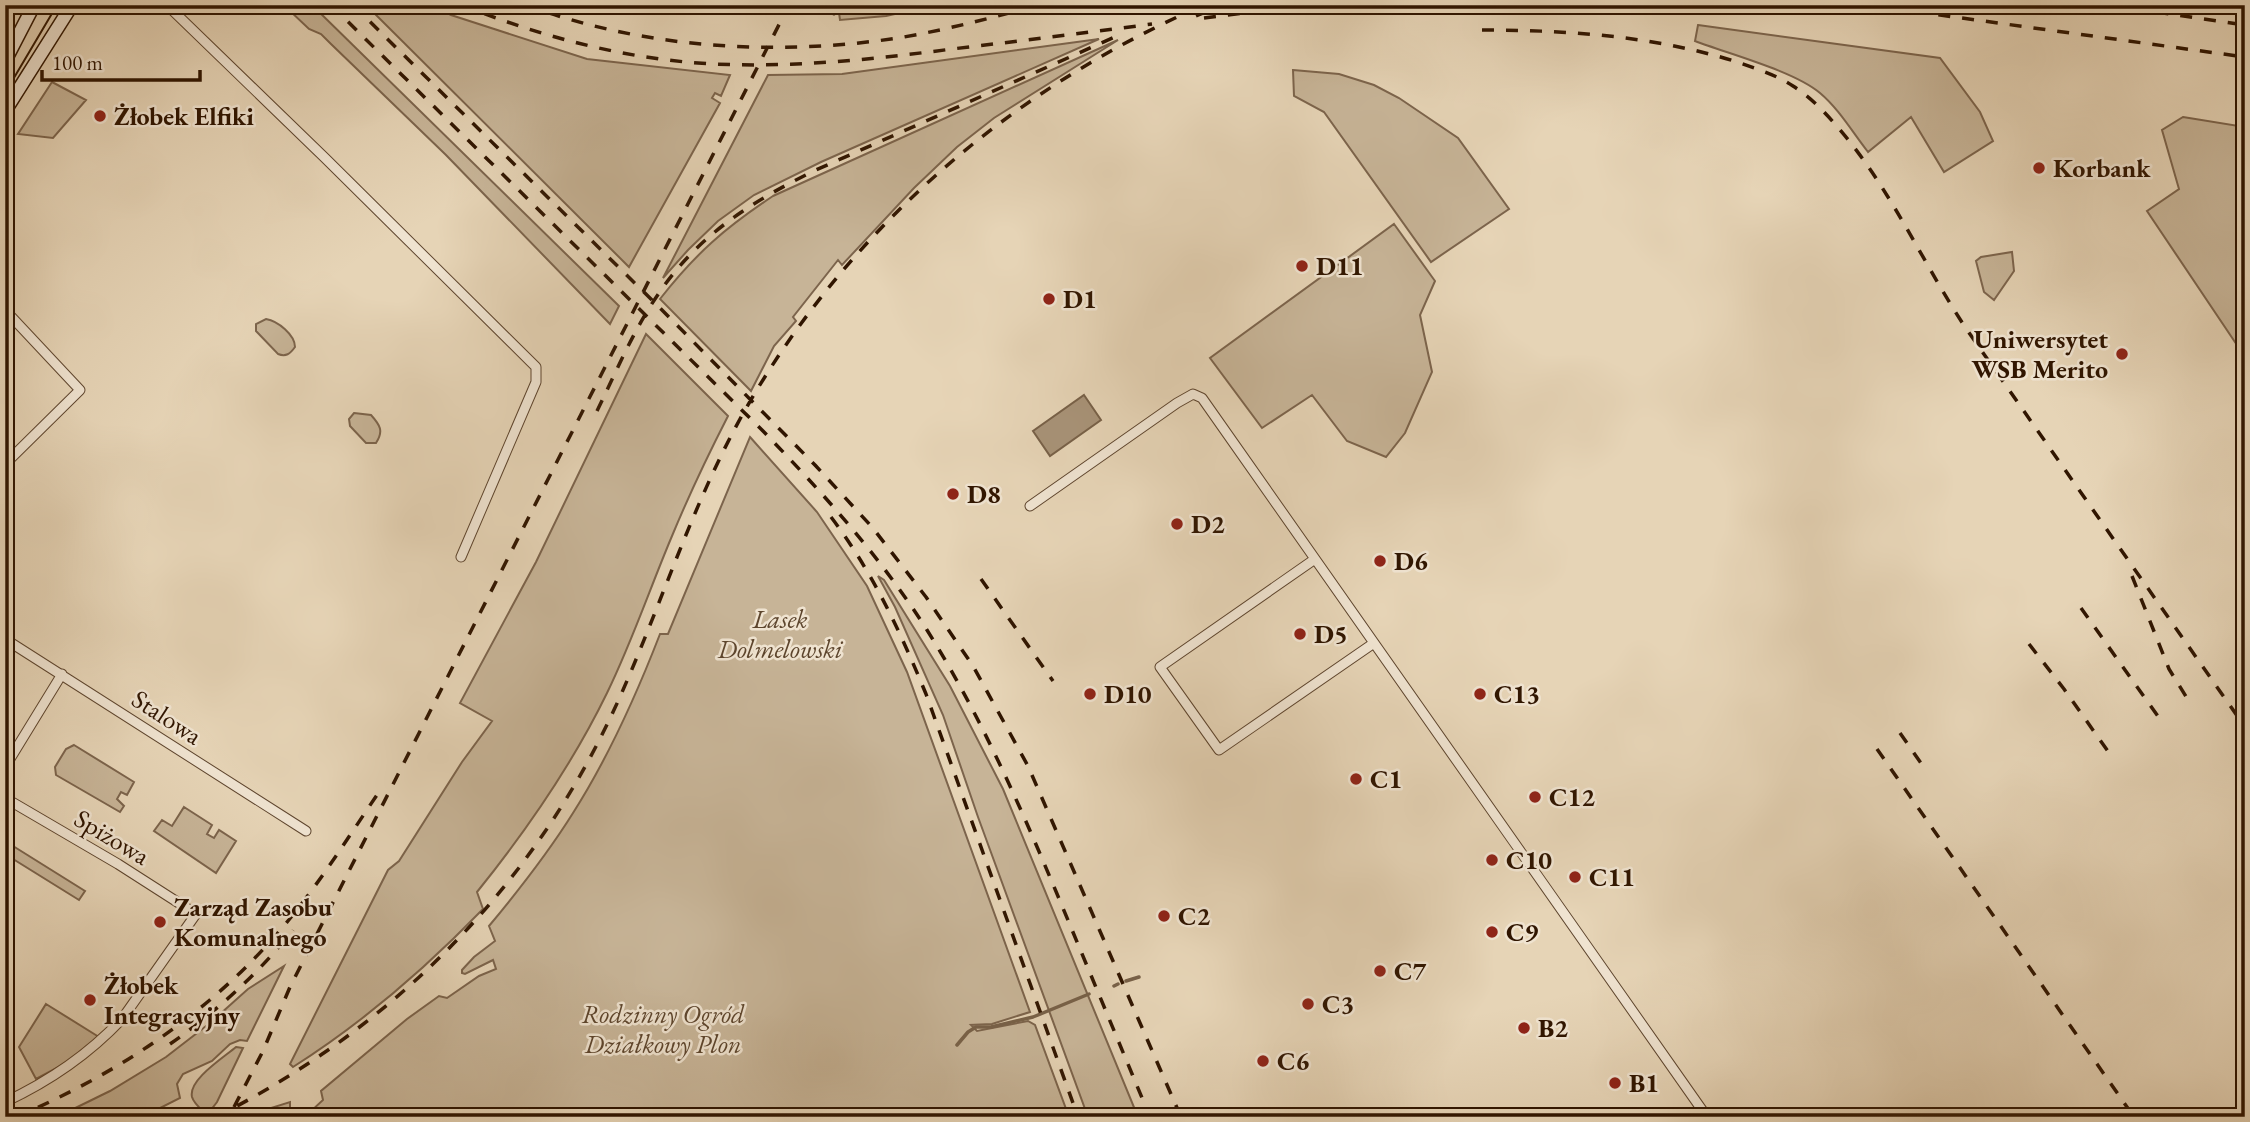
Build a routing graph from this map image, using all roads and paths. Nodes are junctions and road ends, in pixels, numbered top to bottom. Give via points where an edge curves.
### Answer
1 (34, 5) edge
2 (72, 5) edge
3 (167, 5) edge
4 (5, 61) edge
5 (5, 111) edge
6 (5, 310) edge
7 (5, 464) edge
8 (1030, 506) dead end
9 (461, 557) dead end
10 (1315, 559) junction
11 (5, 639) edge
12 (1374, 643) junction
13 (62, 674) junction
14 (5, 767) edge
15 (5, 798) edge
16 (306, 831) dead end
17 (5, 1102) edge
18 (1707, 1117) edge

1 - 4 main road
2 - 5 main road
3 - 9 street via 536,367 536,382
6 - 7 street via 80,390
8 - 10 street via 1194,394 1208,405
10 - 12 street
10 - 12 street via 1160,667 1188,708 1219,750
11 - 13 street, Stalowa
12 - 18 street
13 - 14 street
13 - 16 street, Stalowa
15 - 17 street, Spiżowa via 196,914 112,1030 61,1071

